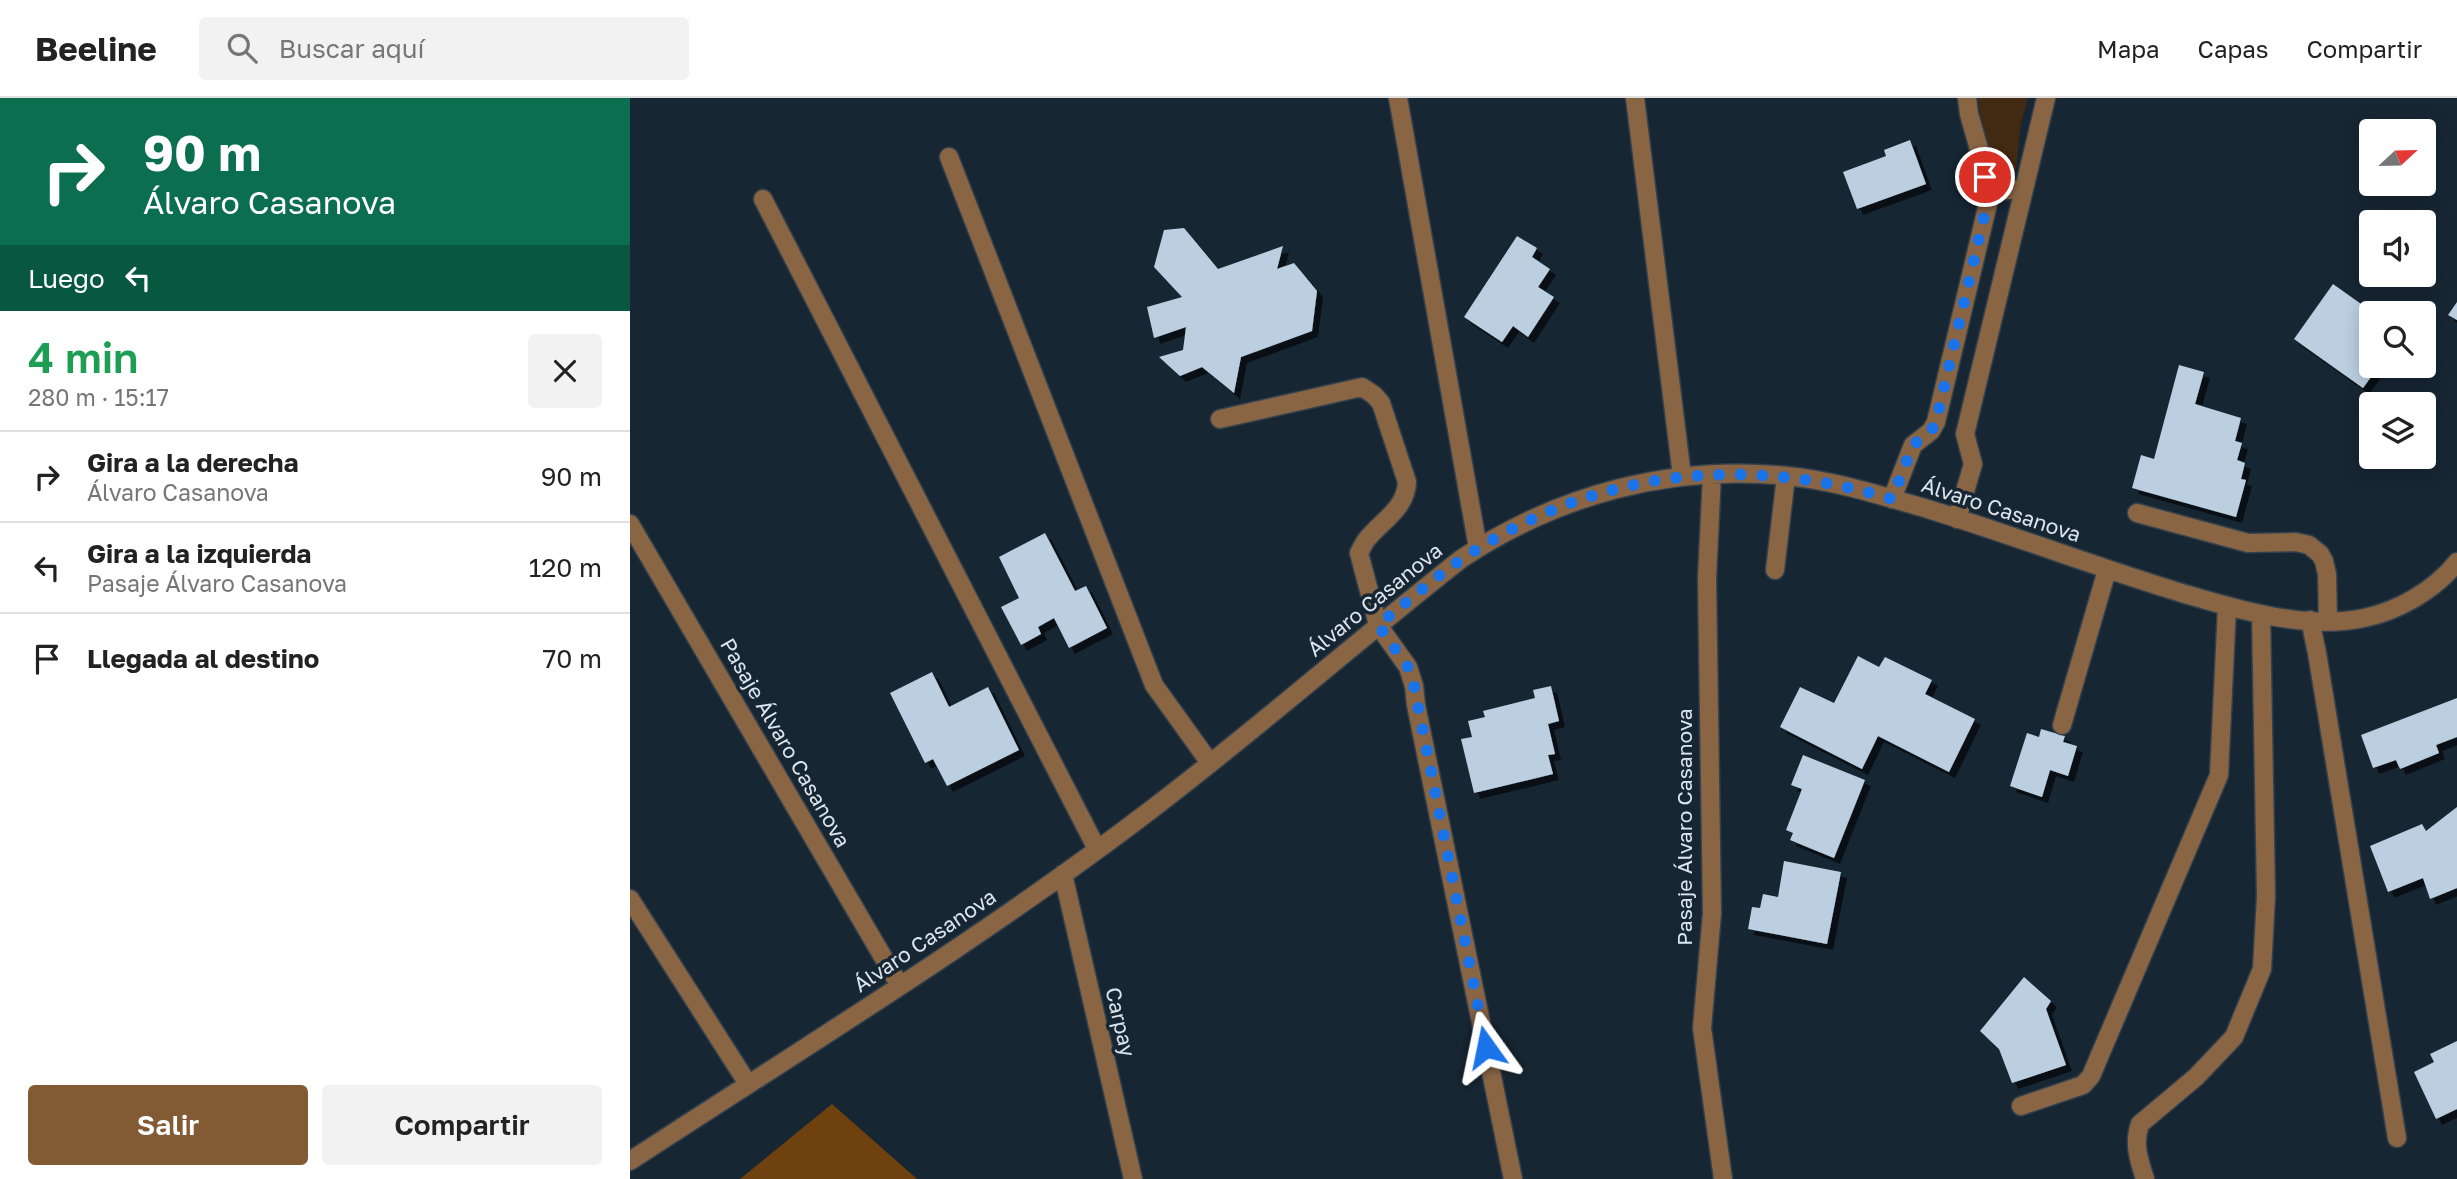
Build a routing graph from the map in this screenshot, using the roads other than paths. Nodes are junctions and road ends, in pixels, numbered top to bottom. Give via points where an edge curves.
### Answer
1 (1398, 98) edge
2 (1635, 98) edge
3 (1967, 98) edge
4 (2046, 98) edge
5 (949, 157) dead end
6 (2024, 189) junction
7 (1990, 191) junction
8 (763, 199) dead end
9 (1220, 419) dead end
10 (1712, 474) junction
11 (1682, 476) junction
12 (1786, 476) junction
13 (1892, 499) junction
14 (2137, 513) dead end
15 (1957, 519) junction
16 (630, 524) edge
17 (1478, 548) junction
18 (2457, 562) edge
19 (1776, 570) dead end
20 (2107, 570) junction
21 (2228, 607) junction
22 (2262, 614) junction
23 (2310, 620) junction
24 (2328, 621) junction
25 (1378, 625) junction
26 (2062, 725) dead end
27 (1210, 763) junction
28 (1097, 849) junction
29 (1063, 874) junction
30 (630, 899) edge
31 (900, 986) junction
32 (748, 1084) junction
33 (2021, 1107) dead end
34 (2397, 1138) dead end
35 (630, 1161) edge
36 (1133, 1179) edge
37 (1513, 1179) edge
38 (1723, 1179) edge
39 (2145, 1179) edge

1 - 17 street
2 - 11 street
3 - 7 street
4 - 6 street
5 - 27 street via 1154,685
6 - 7 street
6 - 15 street via 1965,434 1973,464
7 - 13 street via 1936,422 1913,445
8 - 28 street
9 - 25 street via 1362,387 1381,403 1407,482 1406,494 1359,553
10 - 11 street, Álvaro Casanova
10 - 12 street, Álvaro Casanova
10 - 38 street, Pasaje Álvaro Casanova via 1707,578 1712,913 1702,1028
11 - 17 street, Álvaro Casanova via 1568,504
12 - 13 street, Álvaro Casanova
12 - 19 street
13 - 15 street, Álvaro Casanova
14 - 24 street via 2248,543 2309,545 2324,561
15 - 20 street, Álvaro Casanova
16 - 31 street, Pasaje Álvaro Casanova
17 - 25 street, Álvaro Casanova
18 - 24 street, Álvaro Casanova via 2430,589 2390,610
20 - 21 street, Álvaro Casanova
20 - 26 street
21 - 22 street, Álvaro Casanova
21 - 33 street via 2219,775 2091,1076 2083,1085
22 - 23 street, Álvaro Casanova
22 - 39 street via 2266,896 2262,969 2234,1037 2196,1077 2140,1124 2136,1151
23 - 24 street, Álvaro Casanova
23 - 34 street
25 - 27 street, Álvaro Casanova
25 - 37 street via 1408,667 1414,686
27 - 28 street, Álvaro Casanova
28 - 29 street, Álvaro Casanova
29 - 31 street, Álvaro Casanova
29 - 36 street, Carpay
30 - 32 street
31 - 32 street, Álvaro Casanova
32 - 35 street, Álvaro Casanova

